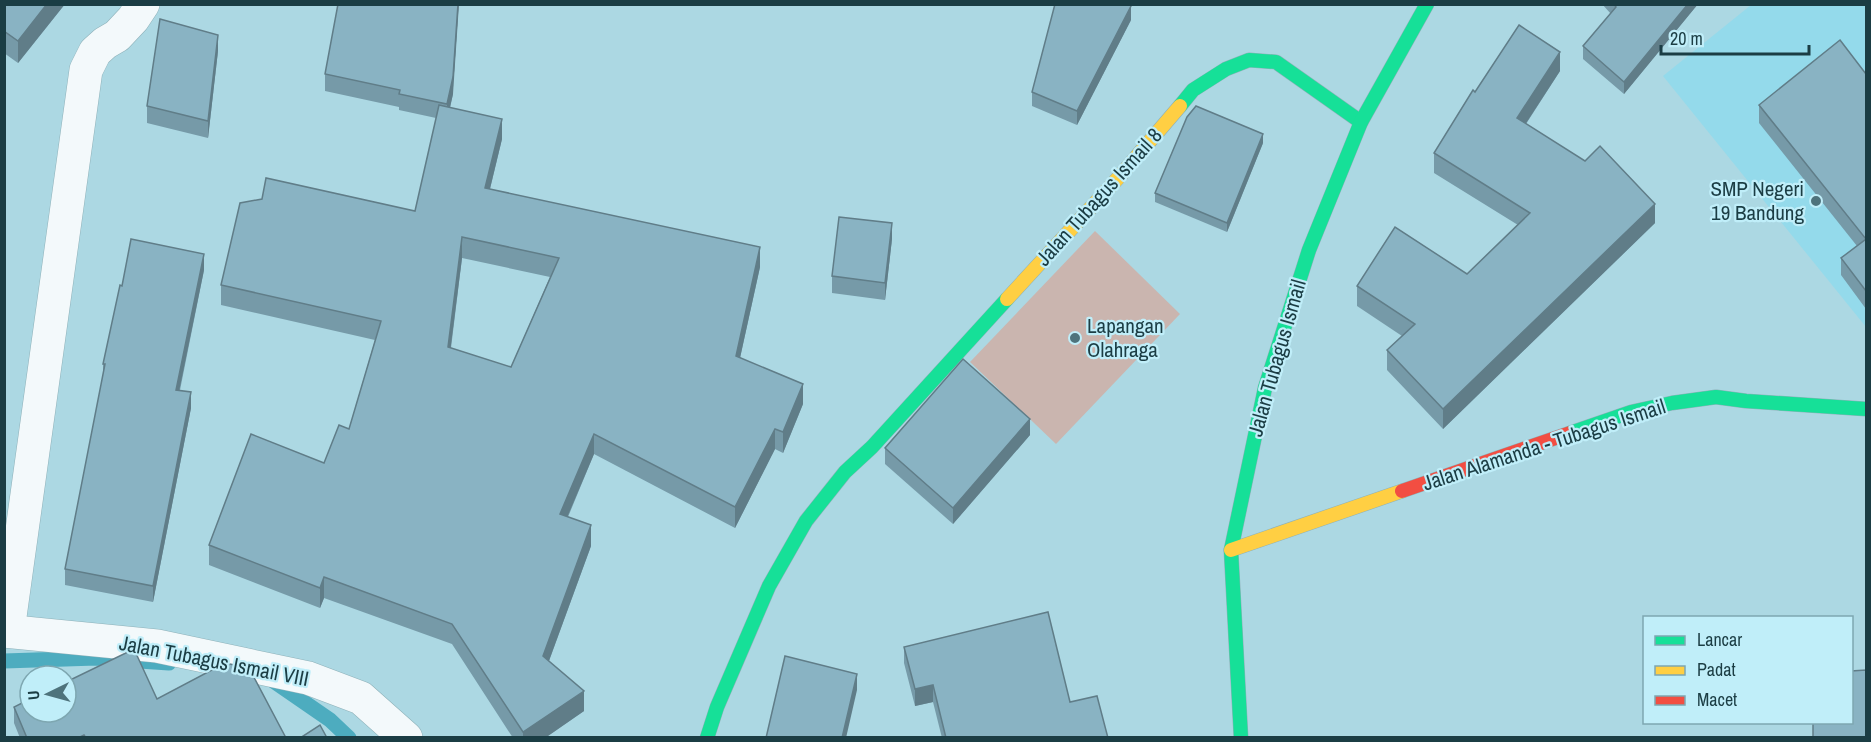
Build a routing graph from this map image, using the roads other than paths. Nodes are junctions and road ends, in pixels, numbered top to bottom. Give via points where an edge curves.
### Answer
1 (143, 4) edge
2 (1426, 4) edge
3 (1361, 122) junction
4 (1866, 409) edge
5 (1231, 550) junction
6 (6, 631) edge
7 (406, 738) edge
8 (707, 738) edge
9 (1241, 738) edge

1 - 6 street via 117,36 95,52 86,70
2 - 3 street, Jalan Tubagus Ismail
3 - 5 street, Jalan Tubagus Ismail via 1309,250 1265,388
3 - 8 street, Jalan Tubagus Ismail 8 via 1276,62 1249,60 1193,90 1119,177 845,472 806,521 769,585
4 - 5 street, Jalan Alamanda - Tubagus Ismail via 1716,397 1662,405 1631,412
5 - 9 street, Jalan Tubagus Ismail
6 - 7 street, Jalan Tubagus Ismail VIII via 157,646 308,678 361,698

